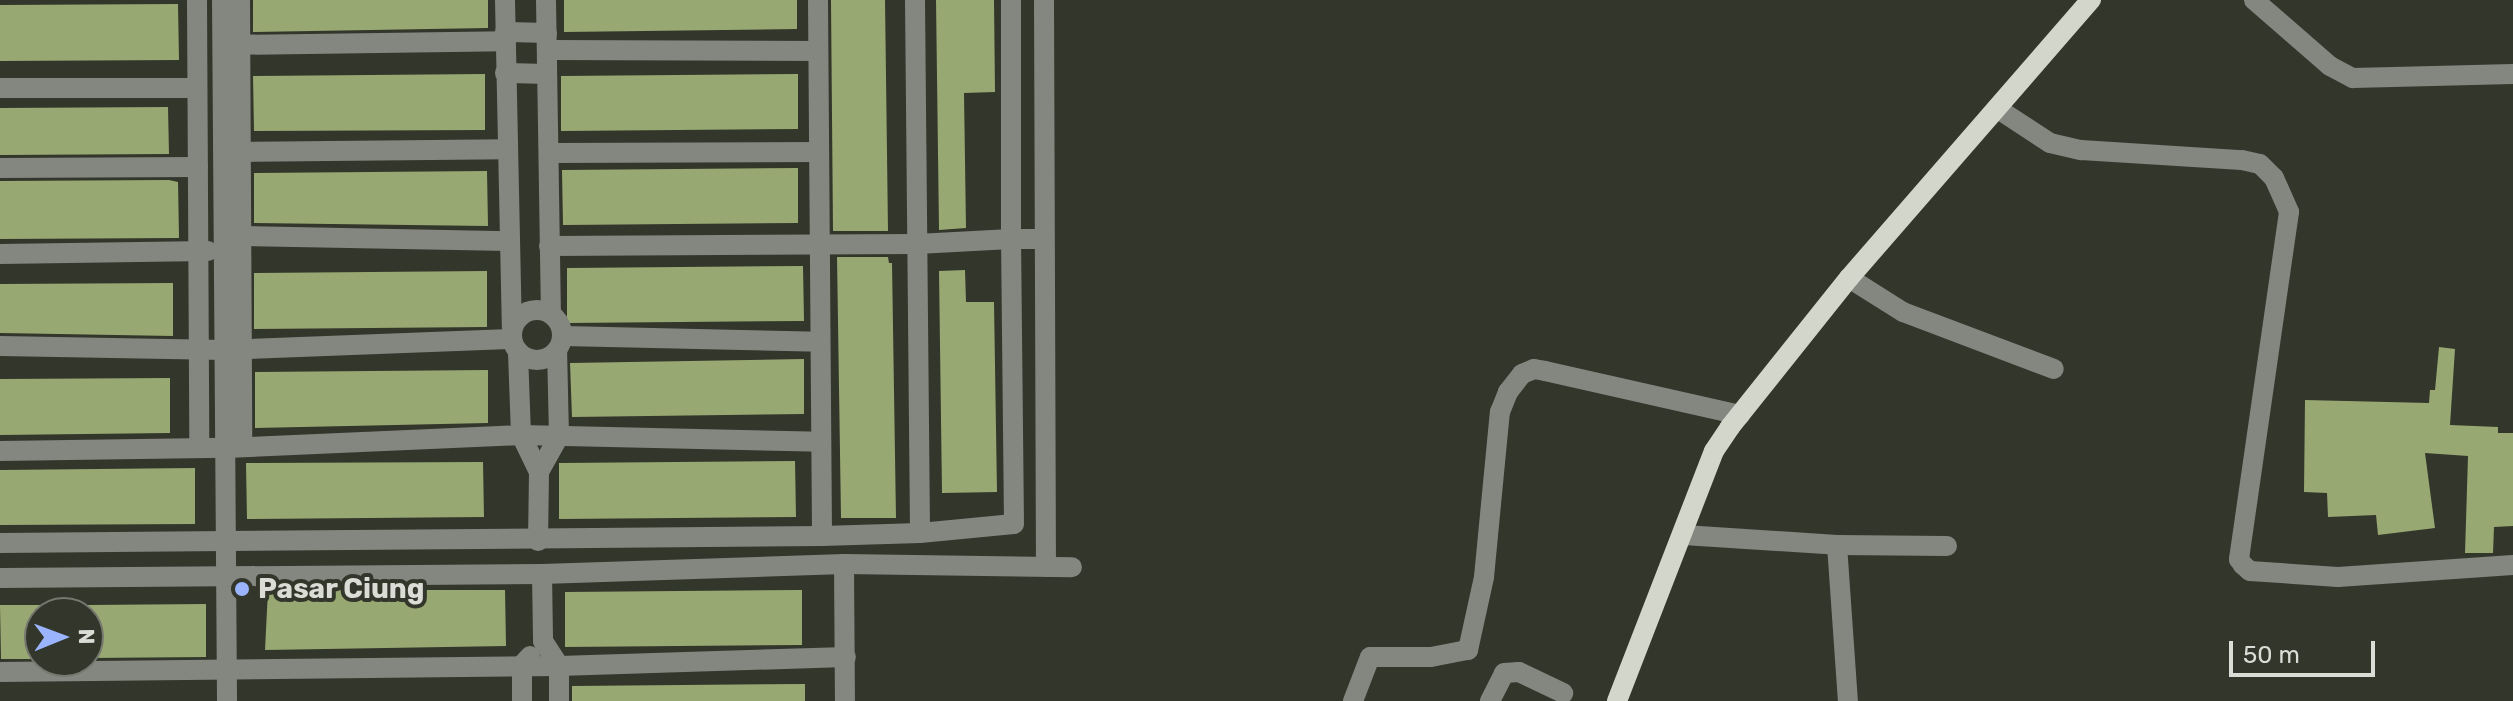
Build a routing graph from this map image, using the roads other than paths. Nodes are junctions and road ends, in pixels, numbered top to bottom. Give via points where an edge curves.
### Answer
1 (197, 0) edge
2 (222, 0) edge
3 (240, 0) edge
4 (505, 0) edge
5 (546, 0) edge
6 (818, 0) edge
7 (915, 0) edge
8 (1011, 0) edge
9 (1044, 0) edge
10 (2091, 0) edge
11 (2254, 0) edge
12 (505, 37) junction
13 (547, 42) junction
14 (198, 45) junction
15 (231, 45) junction
16 (818, 51) junction
17 (505, 73) junction
18 (547, 74) junction
19 (2513, 74) edge
20 (0, 88) edge
21 (196, 88) junction
22 (1998, 109) junction
23 (507, 149) junction
24 (240, 152) junction
25 (819, 152) junction
26 (549, 153) junction
27 (198, 167) junction
28 (0, 168) edge
29 (1011, 239) junction
30 (1044, 239) junction
31 (509, 241) junction
32 (917, 244) junction
33 (236, 245) junction
34 (820, 245) junction
35 (549, 246) junction
36 (197, 252) junction
37 (0, 254) edge
38 (1849, 278) junction
39 (551, 314) junction
40 (514, 340) junction
41 (820, 342) junction
42 (560, 344) junction
43 (0, 346) edge
44 (200, 347) junction
45 (233, 350) junction
46 (2054, 369) dead end
47 (1740, 415) junction
48 (521, 435) junction
49 (559, 436) junction
50 (821, 442) junction
51 (199, 448) junction
52 (234, 448) junction
53 (0, 451) edge
54 (539, 472) junction
55 (920, 533) junction
56 (1684, 535) junction
57 (822, 536) junction
58 (227, 541) junction
59 (538, 541) junction
60 (0, 543) edge
61 (1837, 545) junction
62 (1947, 546) dead end
63 (844, 564) junction
64 (2513, 565) edge
65 (1046, 567) junction
66 (1072, 567) dead end
67 (542, 574) junction
68 (227, 577) junction
69 (0, 578) edge
70 (543, 641) junction
71 (846, 657) junction
72 (522, 665) junction
73 (559, 666) junction
74 (226, 670) junction
75 (0, 672) edge
76 (1563, 693) dead end
77 (227, 701) edge
78 (522, 701) edge
79 (559, 701) edge
80 (845, 701) edge
81 (1353, 701) edge
82 (1490, 701) edge
83 (1617, 701) edge
84 (1848, 701) edge

1 - 14 street
2 - 15 street
3 - 15 street
4 - 12 street
5 - 13 street
6 - 16 street
7 - 32 street
8 - 29 street
9 - 30 street
10 - 22 main road
11 - 19 street via 2330,66 2353,78
12 - 13 street
12 - 15 street
12 - 17 street
13 - 16 street
13 - 18 street
14 - 15 street
14 - 21 street
15 - 24 street
15 - 33 street
16 - 25 street
17 - 18 street
17 - 23 street
18 - 26 street
20 - 21 street
21 - 27 street
22 - 38 main road
22 - 64 street via 2050,143 2081,150 2242,160 2260,164 2274,178 2289,212 2239,559 2243,565 2250,571 2338,577
23 - 24 street
23 - 31 street
24 - 33 street
25 - 26 street
25 - 34 street
26 - 35 street
27 - 28 street
27 - 36 street
29 - 30 street
29 - 32 street
29 - 55 street via 1014,524
30 - 65 street
31 - 33 street
31 - 40 street
32 - 34 street
32 - 55 street
33 - 36 street
33 - 45 street
34 - 35 street
34 - 41 street
35 - 39 street
36 - 37 street
36 - 44 street
38 - 46 street via 1903,312
38 - 47 main road
39 - 40 street via 528,311
39 - 42 street via 560,324
40 - 42 street via 538,361
40 - 45 street
40 - 48 street
41 - 42 street
41 - 50 street
42 - 49 street
43 - 44 street
44 - 45 street
44 - 51 street
45 - 52 street
47 - 56 main road via 1714,451
47 - 81 street via 1545,371 1522,374 1500,412 1484,577 1468,650 1431,657 1370,657
48 - 49 street
48 - 52 street
48 - 54 street
49 - 50 street
49 - 54 street
50 - 57 street
51 - 52 street
51 - 53 street
52 - 58 street
54 - 59 street
55 - 57 street
56 - 61 street
56 - 83 main road
57 - 59 street
58 - 59 street
58 - 60 street
58 - 68 street
61 - 62 street
61 - 84 street
63 - 65 street
63 - 67 street
63 - 71 street
65 - 66 street
67 - 68 street
67 - 70 street
68 - 69 street
68 - 74 street
70 - 72 street
70 - 73 street
71 - 73 street
71 - 80 street
72 - 73 street
72 - 74 street
72 - 78 street
73 - 79 street
74 - 75 street
74 - 77 street
76 - 82 street via 1519,672 1504,673

